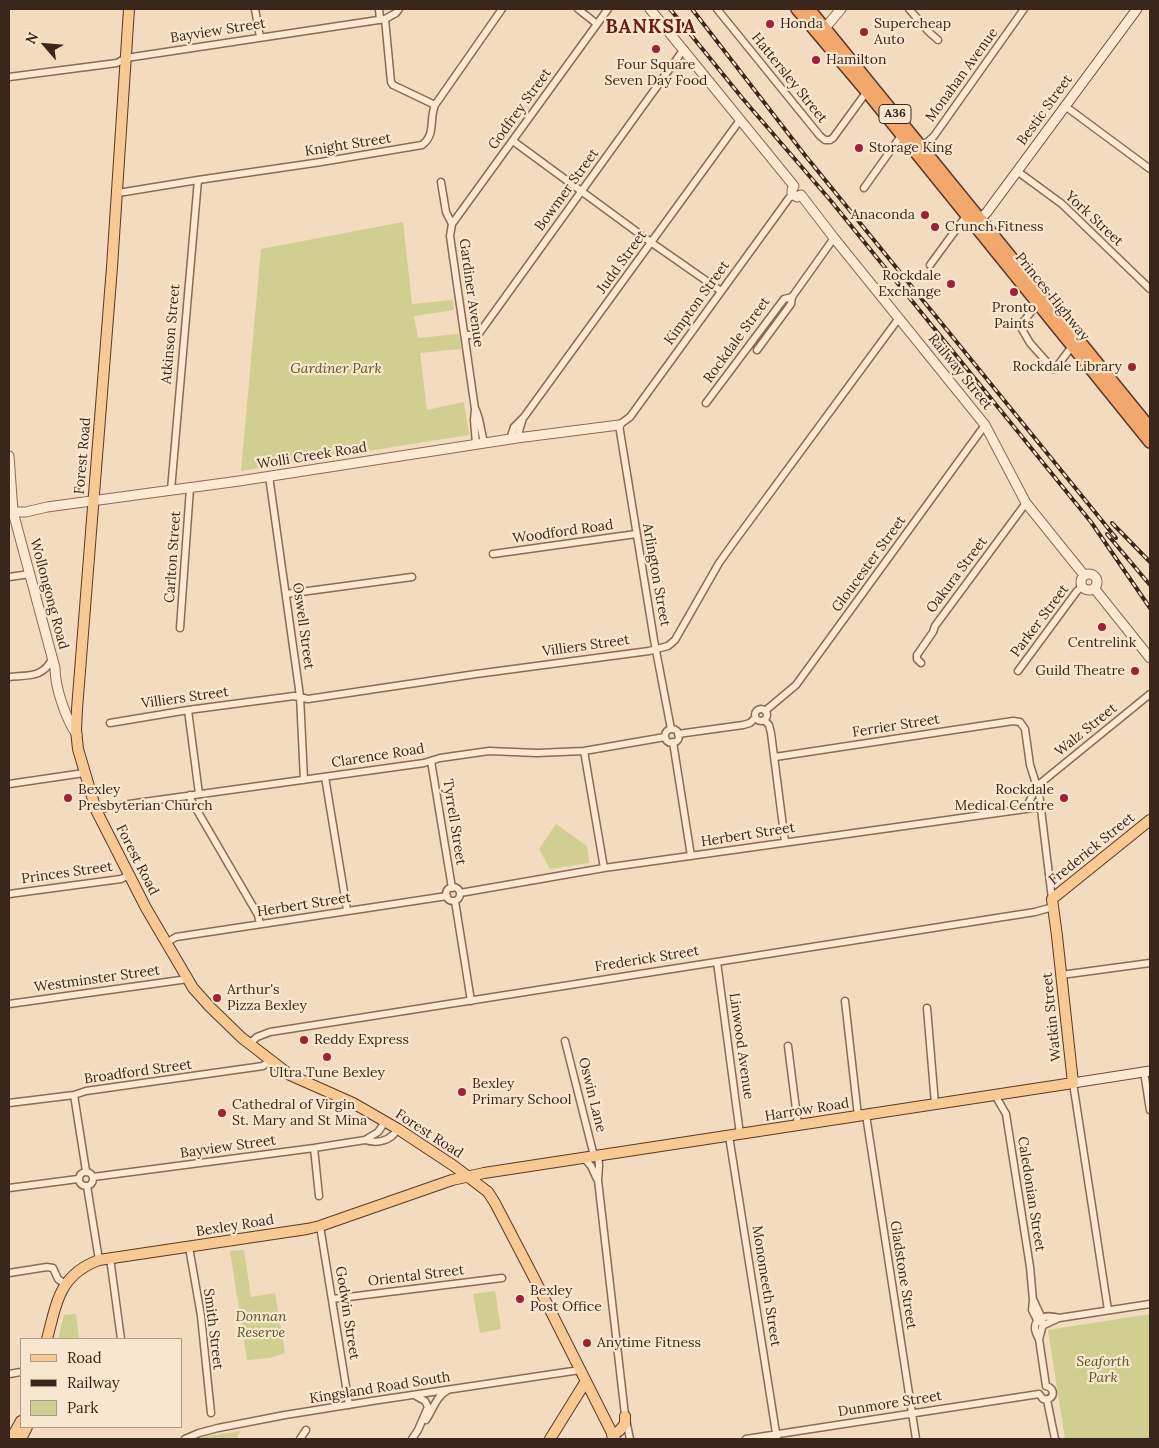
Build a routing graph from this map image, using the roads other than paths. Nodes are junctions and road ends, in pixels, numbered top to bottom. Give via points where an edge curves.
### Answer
1 (129, 9) edge
2 (255, 9) edge
3 (379, 9) edge
4 (399, 9) edge
5 (502, 9) edge
6 (578, 9) edge
7 (608, 9) edge
8 (650, 9) edge
9 (717, 9) edge
10 (797, 9) edge
11 (810, 9) edge
12 (841, 9) edge
13 (909, 9) edge
14 (1024, 9) edge
15 (1137, 9) edge
16 (383, 19) junction
17 (597, 24) junction
18 (825, 28) junction
19 (260, 37) junction
20 (938, 40) dead end
21 (684, 49) junction
22 (126, 58) junction
23 (9, 77) edge
24 (869, 88) junction
25 (435, 105) junction
26 (1065, 106) junction
27 (740, 120) junction
28 (904, 132) junction
29 (513, 141) junction
30 (919, 150) junction
31 (1150, 169) edge
32 (1017, 171) junction
33 (198, 180) junction
34 (441, 182) dead end
35 (864, 188) dead end
36 (581, 191) junction
37 (796, 192) junction
38 (118, 193) junction
39 (966, 216) junction
40 (977, 222) junction
41 (452, 224) junction
42 (834, 238) junction
43 (652, 242) junction
44 (930, 265) dead end
45 (1150, 289) edge
46 (721, 291) junction
47 (792, 297) junction
48 (1041, 300) junction
49 (899, 318) junction
50 (465, 335) junction
51 (1075, 342) junction
52 (757, 350) dead end
53 (706, 403) dead end
54 (985, 424) junction
55 (619, 425) junction
56 (1149, 435) edge
57 (514, 438) junction
58 (480, 443) junction
59 (9, 456) edge
60 (269, 476) junction
61 (190, 488) junction
62 (171, 490) junction
63 (93, 501) junction
64 (1026, 503) junction
65 (11, 513) edge
66 (636, 534) junction
67 (493, 554) dead end
68 (30, 574) junction
69 (1084, 575) junction
70 (412, 576) dead end
71 (9, 577) edge
72 (1082, 587) junction
73 (1094, 588) junction
74 (286, 594) junction
75 (180, 628) dead end
76 (656, 650) junction
77 (1150, 658) edge
78 (52, 659) junction
79 (920, 663) dead end
80 (1018, 671) dead end
81 (41, 673) junction
82 (55, 676) junction
83 (9, 678) edge
84 (1150, 694) edge
85 (300, 696) junction
86 (188, 710) junction
87 (765, 711) junction
88 (755, 718) junction
89 (764, 720) junction
90 (1020, 722) joint
91 (110, 723) dead end
92 (671, 729) junction
93 (678, 734) junction
94 (77, 735) junction
95 (665, 737) junction
96 (673, 742) junction
97 (584, 750) junction
98 (774, 757) junction
99 (431, 761) junction
100 (84, 773) junction
101 (325, 777) junction
102 (304, 780) junction
103 (9, 784) edge
104 (1037, 786) junction
105 (199, 794) junction
106 (190, 795) junction
107 (1040, 807) junction
108 (1024, 809) junction
109 (96, 810) junction
110 (1150, 820) edge
111 (785, 842) junction
112 (691, 856) junction
113 (604, 868) junction
114 (129, 875) junction
115 (452, 888) junction
116 (460, 893) junction
117 (9, 894) edge
118 (447, 896) junction
119 (455, 901) junction
120 (1052, 904) junction
121 (347, 910) junction
122 (260, 924) junction
123 (166, 943) junction
124 (717, 962) junction
125 (1150, 963) edge
126 (1061, 976) junction
127 (188, 979) junction
128 (471, 1001) junction
129 (845, 1001) dead end
130 (9, 1004) edge
131 (927, 1008) dead end
132 (565, 1041) dead end
133 (249, 1044) junction
134 (788, 1046) dead end
135 (270, 1060) junction
136 (1147, 1072) edge
137 (1073, 1083) junction
138 (74, 1096) junction
139 (995, 1096) junction
140 (9, 1103) edge
141 (935, 1104) junction
142 (1150, 1110) edge
143 (862, 1115) junction
144 (385, 1122) junction
145 (798, 1125) junction
146 (398, 1129) junction
147 (740, 1134) junction
148 (729, 1136) junction
149 (365, 1140) junction
150 (314, 1148) junction
151 (592, 1156) junction
152 (86, 1171) junction
153 (93, 1177) junction
154 (468, 1177) junction
155 (78, 1179) junction
156 (598, 1180) junction
157 (87, 1186) junction
158 (9, 1188) edge
159 (319, 1196) dead end
160 (320, 1226) junction
161 (189, 1248) junction
162 (110, 1258) junction
163 (99, 1260) junction
164 (9, 1273) edge
165 (502, 1278) dead end
166 (65, 1284) junction
167 (332, 1300) junction
168 (1150, 1304) edge
169 (1108, 1310) junction
170 (1040, 1318) junction
171 (1059, 1318) junction
172 (1044, 1325) junction
173 (47, 1338) edge
174 (121, 1338) edge
175 (1039, 1339) junction
176 (580, 1370) junction
177 (586, 1381) junction
178 (1046, 1386) junction
179 (454, 1389) junction
180 (1039, 1394) junction
181 (397, 1398) junction
182 (1047, 1400) junction
183 (349, 1405) junction
184 (211, 1413) dead end
185 (912, 1414) junction
186 (625, 1416) junction
187 (20, 1423) edge
188 (26, 1428) edge
189 (306, 1430) dead end
190 (418, 1430) junction
191 (612, 1434) edge
192 (777, 1437) edge
193 (12, 1439) edge
194 (20, 1439) edge
195 (185, 1439) edge
196 (300, 1439) edge
197 (412, 1439) edge
198 (550, 1439) edge
199 (630, 1439) edge
200 (746, 1439) edge
201 (916, 1439) edge
202 (1055, 1439) edge

1 - 22 main road, Forest Road
2 - 19 street
3 - 16 street
4 - 16 street, Bayview Street
5 - 25 street, Knight Street
6 - 17 street
7 - 17 street, Godfrey Street
8 - 21 street, Railway Street
9 - 24 street, Hattersley Street via 822,139 828,141 833,138
10 - 24 highway, Princes Highway / A36
11 - 18 highway, Princes Highway / A36
12 - 18 street
13 - 20 street
14 - 30 street, Monahan Avenue via 934,136
15 - 26 street, Bestic Street
16 - 19 street, Bayview Street
16 - 25 street via 391,82
17 - 29 street, Godfrey Street
18 - 24 highway, Princes Highway / A36
19 - 22 street, Bayview Street
21 - 27 street, Railway Street
21 - 36 street, Bowmer Street
22 - 23 street, Bayview Street via 117,63
22 - 38 main road, Forest Road
24 - 28 highway, Princes Highway / A36
25 - 33 street, Knight Street via 432,133 422,145
26 - 31 street
26 - 32 street, Bestic Street
27 - 37 street, Railway Street
27 - 43 street, Judd Street
28 - 30 highway, Princes Highway / A36
28 - 35 street
29 - 36 street
29 - 41 street, Godfrey Street
30 - 39 highway, Princes Highway / A36
30 - 40 highway, Princes Highway / A36
32 - 40 street, Bestic Street
32 - 45 street, York Street via 1062,204
33 - 38 street, Knight Street
33 - 62 street, Atkinson Street
34 - 41 street, Gardiner Avenue via 446,212
36 - 43 street
36 - 50 street, Bowmer Street via 480,332
37 - 42 street, Railway Street
37 - 46 street, Kimpton Street
38 - 63 main road, Forest Road
39 - 40 highway, Princes Highway / A36
39 - 44 street
40 - 48 highway, Princes Highway / A36
41 - 50 street, Gardiner Avenue via 450,236
42 - 47 street, Rockdale Street
42 - 49 street, Railway Street
43 - 46 street
43 - 57 street, Judd Street via 514,427
46 - 55 street, Kimpton Street via 630,417
47 - 52 street, Rockdale Street via 791,304
47 - 53 street, Rockdale Street via 784,299
48 - 51 highway, Princes Highway / A36
48 - 51 street via 1020,326 1052,370
49 - 54 street, Railway Street
49 - 76 street, Villiers Street via 719,563 675,640
50 - 58 street, Gardiner Avenue via 474,420
51 - 56 highway, Princes Highway / A36
54 - 64 street, Railway Street
54 - 87 street, Gloucester Street via 796,686
55 - 57 street, Wolli Creek Road
55 - 66 street, Arlington Street
57 - 58 street, Wolli Creek Road
58 - 60 street, Wolli Creek Road
59 - 65 street, Wollongong Road
60 - 61 street, Wolli Creek Road
60 - 74 street, Oswell Street
61 - 62 street, Wolli Creek Road
61 - 75 street, Carlton Street
62 - 63 street, Wolli Creek Road
63 - 65 street, Wolli Creek Road
63 - 94 main road, Forest Road
64 - 69 street, Railway Street
64 - 79 street, Oakura Street via 935,626 917,655
65 - 68 street, Wollongong Road
66 - 67 street, Woodford Road
66 - 76 street, Arlington Street
68 - 71 street
68 - 78 street, Wollongong Road
69 - 72 street
69 - 73 street via 1090,573 1096,578
70 - 74 street
72 - 73 street via 1086,590
72 - 80 street, Parker Street
73 - 77 street
74 - 85 street, Oswell Street
76 - 85 street, Villiers Street via 308,699
76 - 92 street, Arlington Street
78 - 81 street
78 - 82 street, Wollongong Road
81 - 82 street
81 - 83 street
82 - 94 street, Wollongong Road via 66,715
84 - 104 street, Walz Street
85 - 86 street, Villiers Street
85 - 102 street, Oswell Street
86 - 91 street, Villiers Street
86 - 105 street
87 - 88 street via 757,710
87 - 89 street
88 - 89 street
88 - 93 street via 744,725
89 - 98 street via 769,726
90 - 98 street, Ferrier Street
90 - 104 street, Watkin Street via 1025,729 1030,765
92 - 93 street
92 - 95 street
93 - 96 street
94 - 100 main road, Forest Road
95 - 96 street via 668,742
95 - 97 street, Clarence Road
96 - 112 street
97 - 99 street, Clarence Road via 537,753 489,751
97 - 113 street
98 - 111 street
99 - 101 street, Clarence Road
99 - 115 street, Tyrrell Street
100 - 103 street
100 - 109 main road, Forest Road
101 - 102 street, Clarence Road
101 - 121 street
102 - 105 street, Clarence Road
104 - 107 street, Watkin Street
104 - 108 street
105 - 106 street, Clarence Road
106 - 109 street, Clarence Road
106 - 122 street
107 - 108 street, Herbert Street
107 - 120 street, Watkin Street
108 - 111 street, Herbert Street
109 - 114 main road, Forest Road
110 - 120 main road, Frederick Street
111 - 112 street, Herbert Street
112 - 113 street, Herbert Street
113 - 116 street, Herbert Street
114 - 117 street, Princes Street via 121,879
114 - 123 main road, Forest Road
115 - 116 street
115 - 118 street
116 - 119 street
118 - 119 street
118 - 121 street, Herbert Street
119 - 128 street
120 - 124 street, Frederick Street via 1035,912
120 - 126 main road, Watkin Street
121 - 122 street, Herbert Street
122 - 123 street, Herbert Street via 176,937
123 - 127 main road, Forest Road
124 - 128 street, Frederick Street
124 - 147 street, Linwood Avenue
125 - 126 street
126 - 137 main road, Watkin Street
127 - 130 street, Westminster Street
127 - 133 main road, Forest Road via 198,995
128 - 133 street, Frederick Street via 270,1032
129 - 143 street, Gladstone Street
131 - 141 street
132 - 151 street, Oswin Lane
133 - 135 main road, Forest Road
134 - 145 street
135 - 138 street, Broadford Street via 263,1066 86,1091
135 - 144 main road, Forest Road via 295,1078 353,1103
136 - 137 street, Harrow Road
136 - 142 street
137 - 139 main road, Harrow Road
137 - 169 street, Watkin Street
138 - 140 street, Broadford Street
138 - 152 street
139 - 141 main road, Harrow Road
139 - 170 street, Caledonian Street via 1006,1114 1030,1267 1032,1310
141 - 143 main road, Harrow Road
143 - 145 main road, Harrow Road
143 - 185 street, Gladstone Street
144 - 146 main road, Forest Road
144 - 149 street via 378,1133
145 - 147 main road, Harrow Road
146 - 149 street, Bayview Street via 387,1140
146 - 154 main road, Forest Road
147 - 148 main road, Harrow Road
148 - 151 main road, Harrow Road
148 - 192 street, Monomeeth Street
149 - 150 street, Bayview Street
150 - 153 street, Bayview Street
150 - 159 street
151 - 154 main road, Harrow Road
151 - 156 street via 591,1166
151 - 156 street via 599,1165
152 - 153 street
152 - 155 street
153 - 157 street
154 - 160 main road, Bexley Road
154 - 176 main road, Forest Road via 484,1188 495,1203
155 - 157 street
155 - 158 street
156 - 186 street
157 - 163 street
160 - 161 main road, Bexley Road
160 - 167 street, Godwin Street
161 - 162 main road, Bexley Road
161 - 184 street, Smith Street via 201,1316
162 - 163 main road, Bexley Road
162 - 174 street
163 - 166 main road, Bexley Road via 76,1272
164 - 166 street via 47,1267 52,1268
165 - 167 street, Oriental Street
166 - 173 main road, Bexley Road
167 - 183 street, Godwin Street
168 - 169 street
169 - 171 street
170 - 171 street
170 - 172 street
170 - 175 street, Caledonian Street via 1036,1326
171 - 172 street
172 - 175 street, Caledonian Street
175 - 178 street, Caledonian Street
176 - 177 main road, Forest Road
176 - 179 street, Kingsland Road South
177 - 191 main road, Forest Road
177 - 198 main road
178 - 180 street via 1040,1388
178 - 182 street via 1053,1392
179 - 181 street, Kingsland Road South
179 - 190 street via 441,1395
180 - 182 street
180 - 185 street, Dunmore Street
181 - 183 street, Kingsland Road South
181 - 190 street via 417,1396 427,1402
182 - 202 street
183 - 195 street, Kingsland Road South via 218,1428
185 - 192 street, Dunmore Street
185 - 201 street, Gladstone Street
186 - 191 main road
186 - 199 street
187 - 193 main road
188 - 194 main road
189 - 196 street
190 - 197 street
192 - 200 street, Dunmore Street

